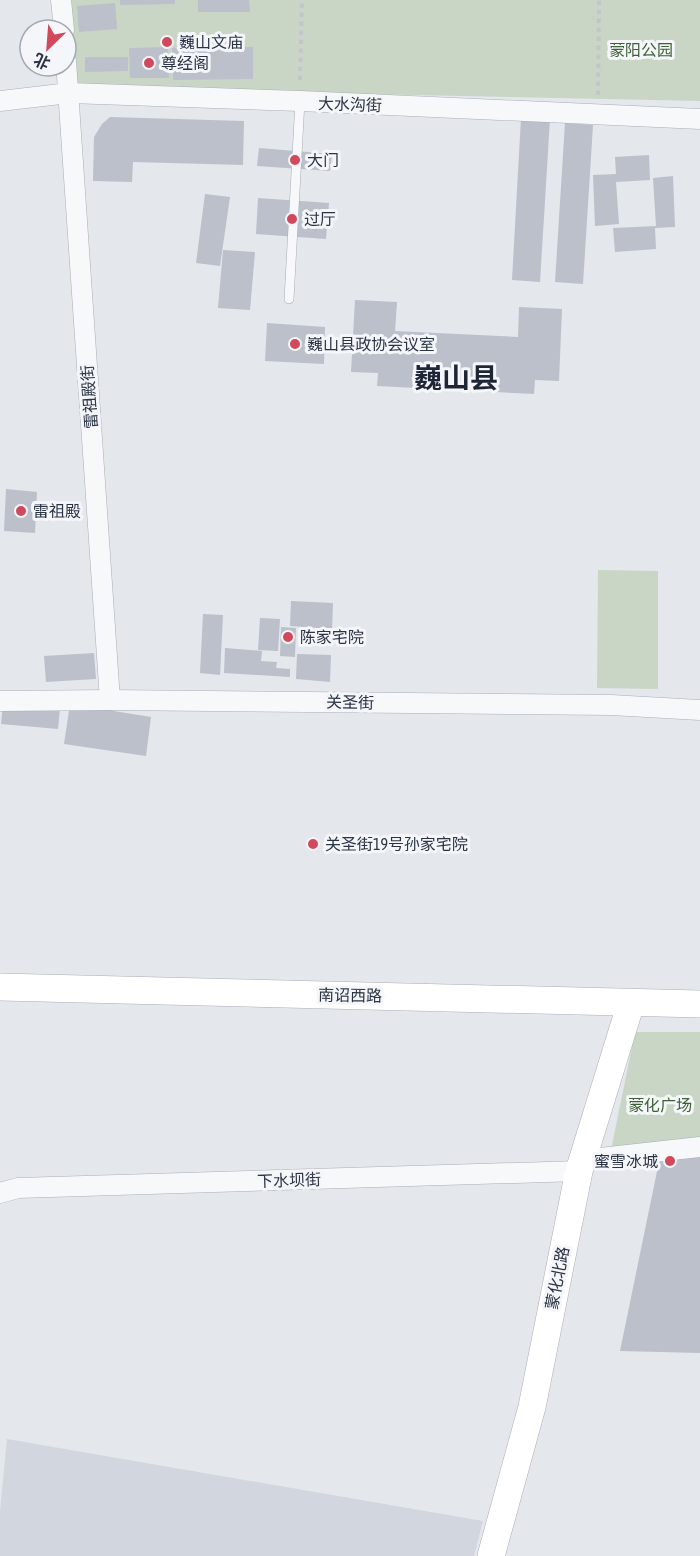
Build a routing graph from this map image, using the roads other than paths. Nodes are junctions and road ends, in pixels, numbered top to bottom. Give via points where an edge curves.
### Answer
1 (61, 0) edge
2 (62, 18) edge
3 (68, 78) edge
4 (69, 93) junction
5 (0, 101) edge
6 (300, 101) junction
7 (700, 119) edge
8 (290, 299) dead end
9 (110, 700) junction
10 (0, 701) edge
11 (700, 710) edge
12 (0, 987) edge
13 (632, 1003) junction
14 (700, 1004) edge
15 (700, 1147) edge
16 (580, 1165) junction
17 (0, 1193) edge
18 (490, 1556) edge

1 - 2 street
3 - 4 street, 雷祖殿街
4 - 5 street, 大水沟街
4 - 6 street, 大水沟街
4 - 9 street, 雷祖殿街
6 - 7 street, 大水沟街
6 - 8 lane
9 - 10 street, 关圣街
9 - 11 street, 关圣街 via 611,705
12 - 13 main road, 南诏西路
13 - 14 main road, 南诏西路
13 - 16 main road, 蒙化北路
15 - 16 street, 下水坝街
16 - 17 street, 下水坝街 via 18,1188
16 - 18 main road, 蒙化北路 via 532,1407

